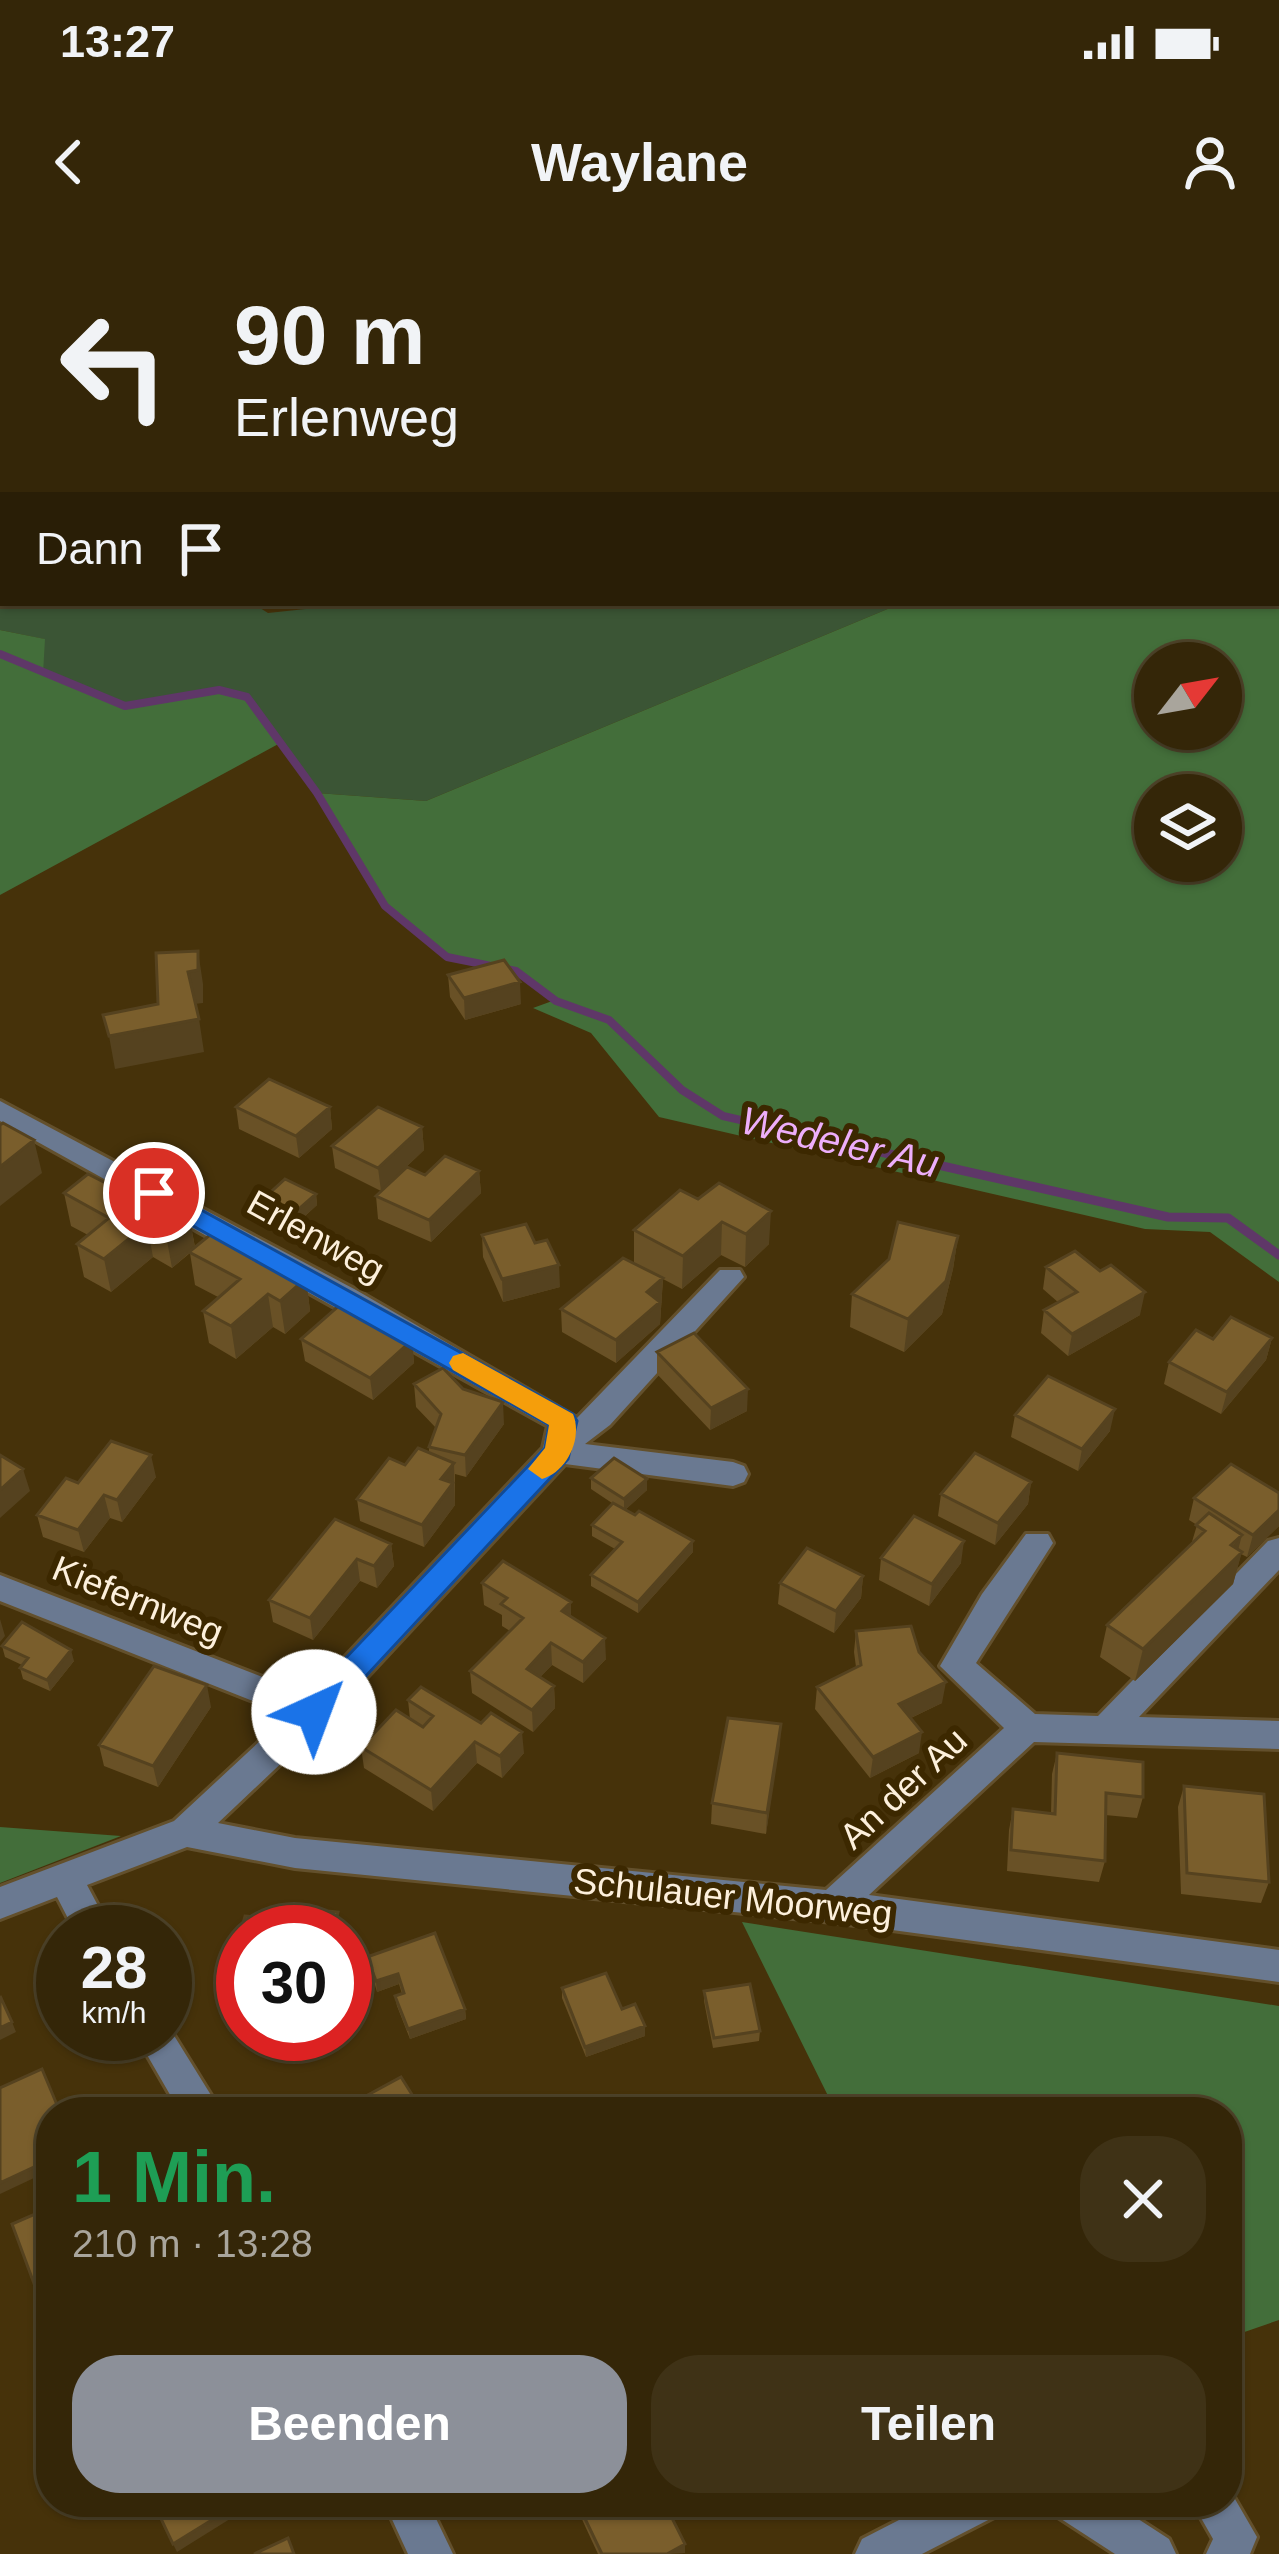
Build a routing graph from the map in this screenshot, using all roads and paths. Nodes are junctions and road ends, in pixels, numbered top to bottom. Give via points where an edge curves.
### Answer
1 (0, 1110) edge
2 (730, 1277) dead end
3 (558, 1450) junction
4 (733, 1474) dead end
5 (1037, 1543) dead end
6 (1279, 1550) edge
7 (0, 1588) edge
8 (314, 1712) junction
9 (1027, 1728) junction
10 (1105, 1731) junction
11 (1279, 1735) edge
12 (186, 1832) junction
13 (64, 1878) junction
14 (0, 1903) edge
15 (79, 1905) edge
16 (833, 1906) junction
17 (1279, 1966) edge
18 (170, 2061) edge
19 (192, 2097) edge
20 (412, 2517) edge
21 (950, 2517) edge
22 (1096, 2517) edge
23 (1223, 2517) edge
24 (431, 2554) edge
25 (877, 2554) edge
26 (1154, 2554) edge
27 (1228, 2554) edge

1 - 3 street, Erlenweg via 564,1421
2 - 3 street
3 - 4 street
3 - 8 street
5 - 9 street, An der Au via 956,1666
6 - 10 street
7 - 8 street, Kiefernweg
8 - 12 street
9 - 10 street
9 - 16 street, An der Au
10 - 11 street
12 - 13 street
12 - 16 street, Schulauer Moorweg via 295,1853
13 - 14 street
13 - 15 street
16 - 17 street, Schulauer Moorweg
18 - 19 street
20 - 24 street
21 - 25 street
22 - 26 street
23 - 27 street via 1236,2537

